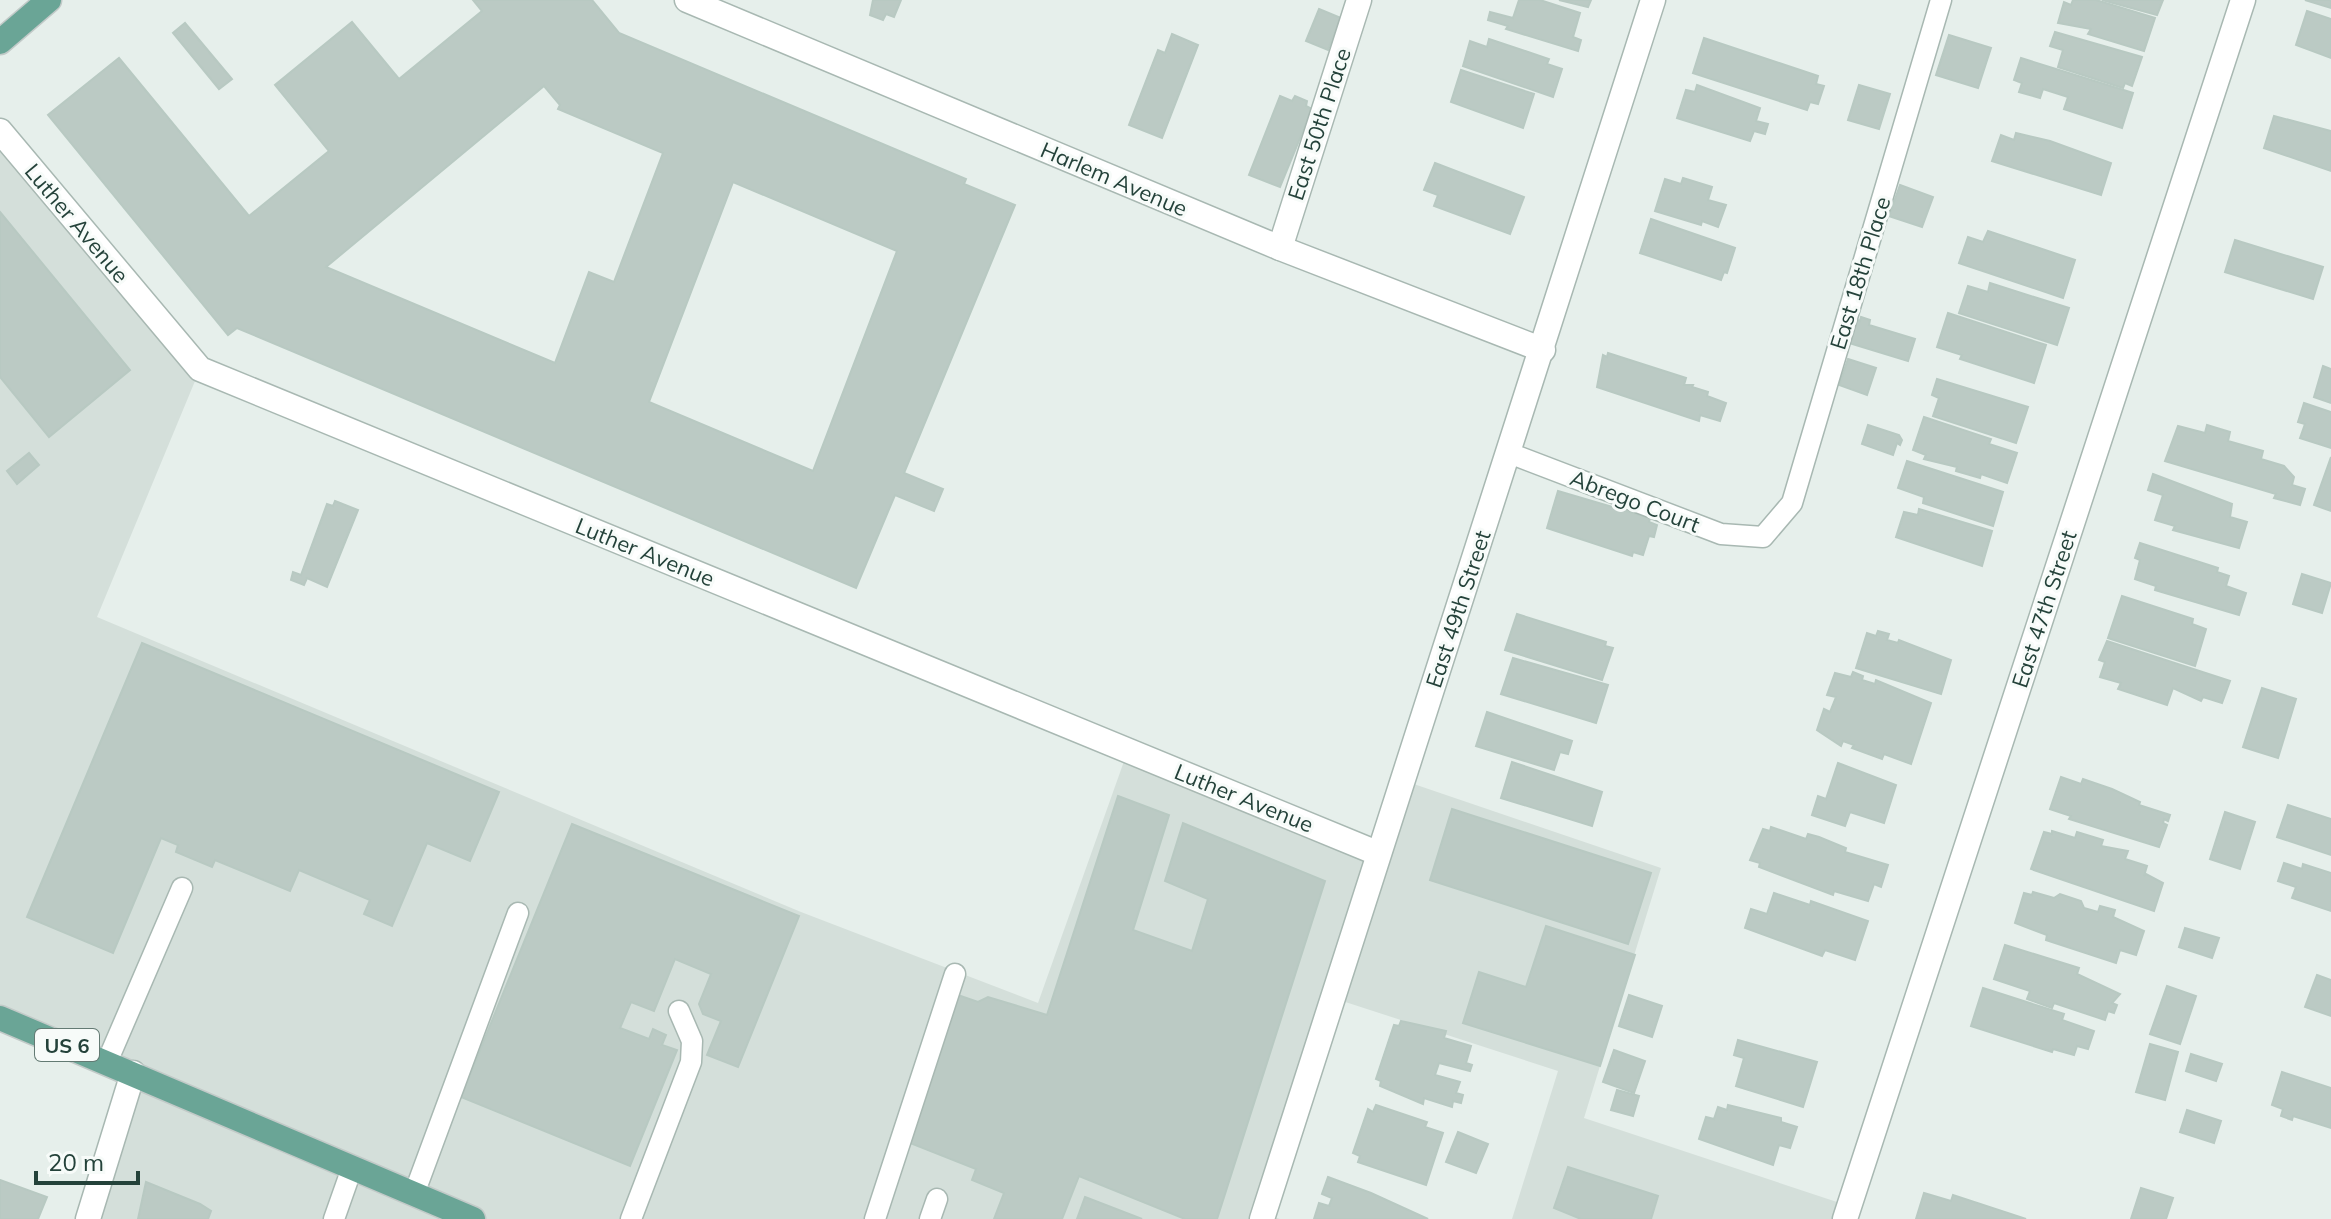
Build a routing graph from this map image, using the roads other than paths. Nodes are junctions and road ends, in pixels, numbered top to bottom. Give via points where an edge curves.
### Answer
1 (49, 0) edge
2 (687, 0) edge
3 (1359, 0) edge
4 (1653, 0) edge
5 (1941, 0) edge
6 (2243, 0) edge
7 (0, 42) edge
8 (0, 131) edge
9 (1280, 248) junction
10 (1543, 350) junction
11 (1509, 453) junction
12 (1763, 537) joint
13 (1377, 853) junction
14 (182, 888) dead end
15 (518, 913) dead end
16 (955, 974) dead end
17 (679, 1011) dead end
18 (0, 1018) edge
19 (107, 1062) junction
20 (133, 1073) junction
21 (352, 1168) junction
22 (414, 1194) junction
23 (88, 1219) edge
24 (334, 1219) edge
25 (473, 1219) edge
26 (631, 1219) edge
27 (875, 1219) edge
28 (1262, 1219) edge
29 (1845, 1219) edge

1 - 7 main road
2 - 9 street, Harlem Avenue
3 - 9 street, East 50th Place
4 - 10 street, East 49th Street
5 - 12 lane, East 18th Place via 1792,503
6 - 29 street, East 47th Street
8 - 13 street, Luther Avenue via 200,369
9 - 10 street, Harlem Avenue
10 - 11 street, East 49th Street
11 - 12 lane, Abrego Court via 1721,534
11 - 13 street, East 49th Street
13 - 28 street, East 49th Street
14 - 19 lane
15 - 22 lane
16 - 27 lane
17 - 26 lane via 692,1041 691,1062
18 - 19 main road, US 6
19 - 20 main road, US 6
20 - 21 main road, US 6
20 - 23 street
21 - 22 main road, US 6
21 - 24 lane
22 - 25 main road, US 6

